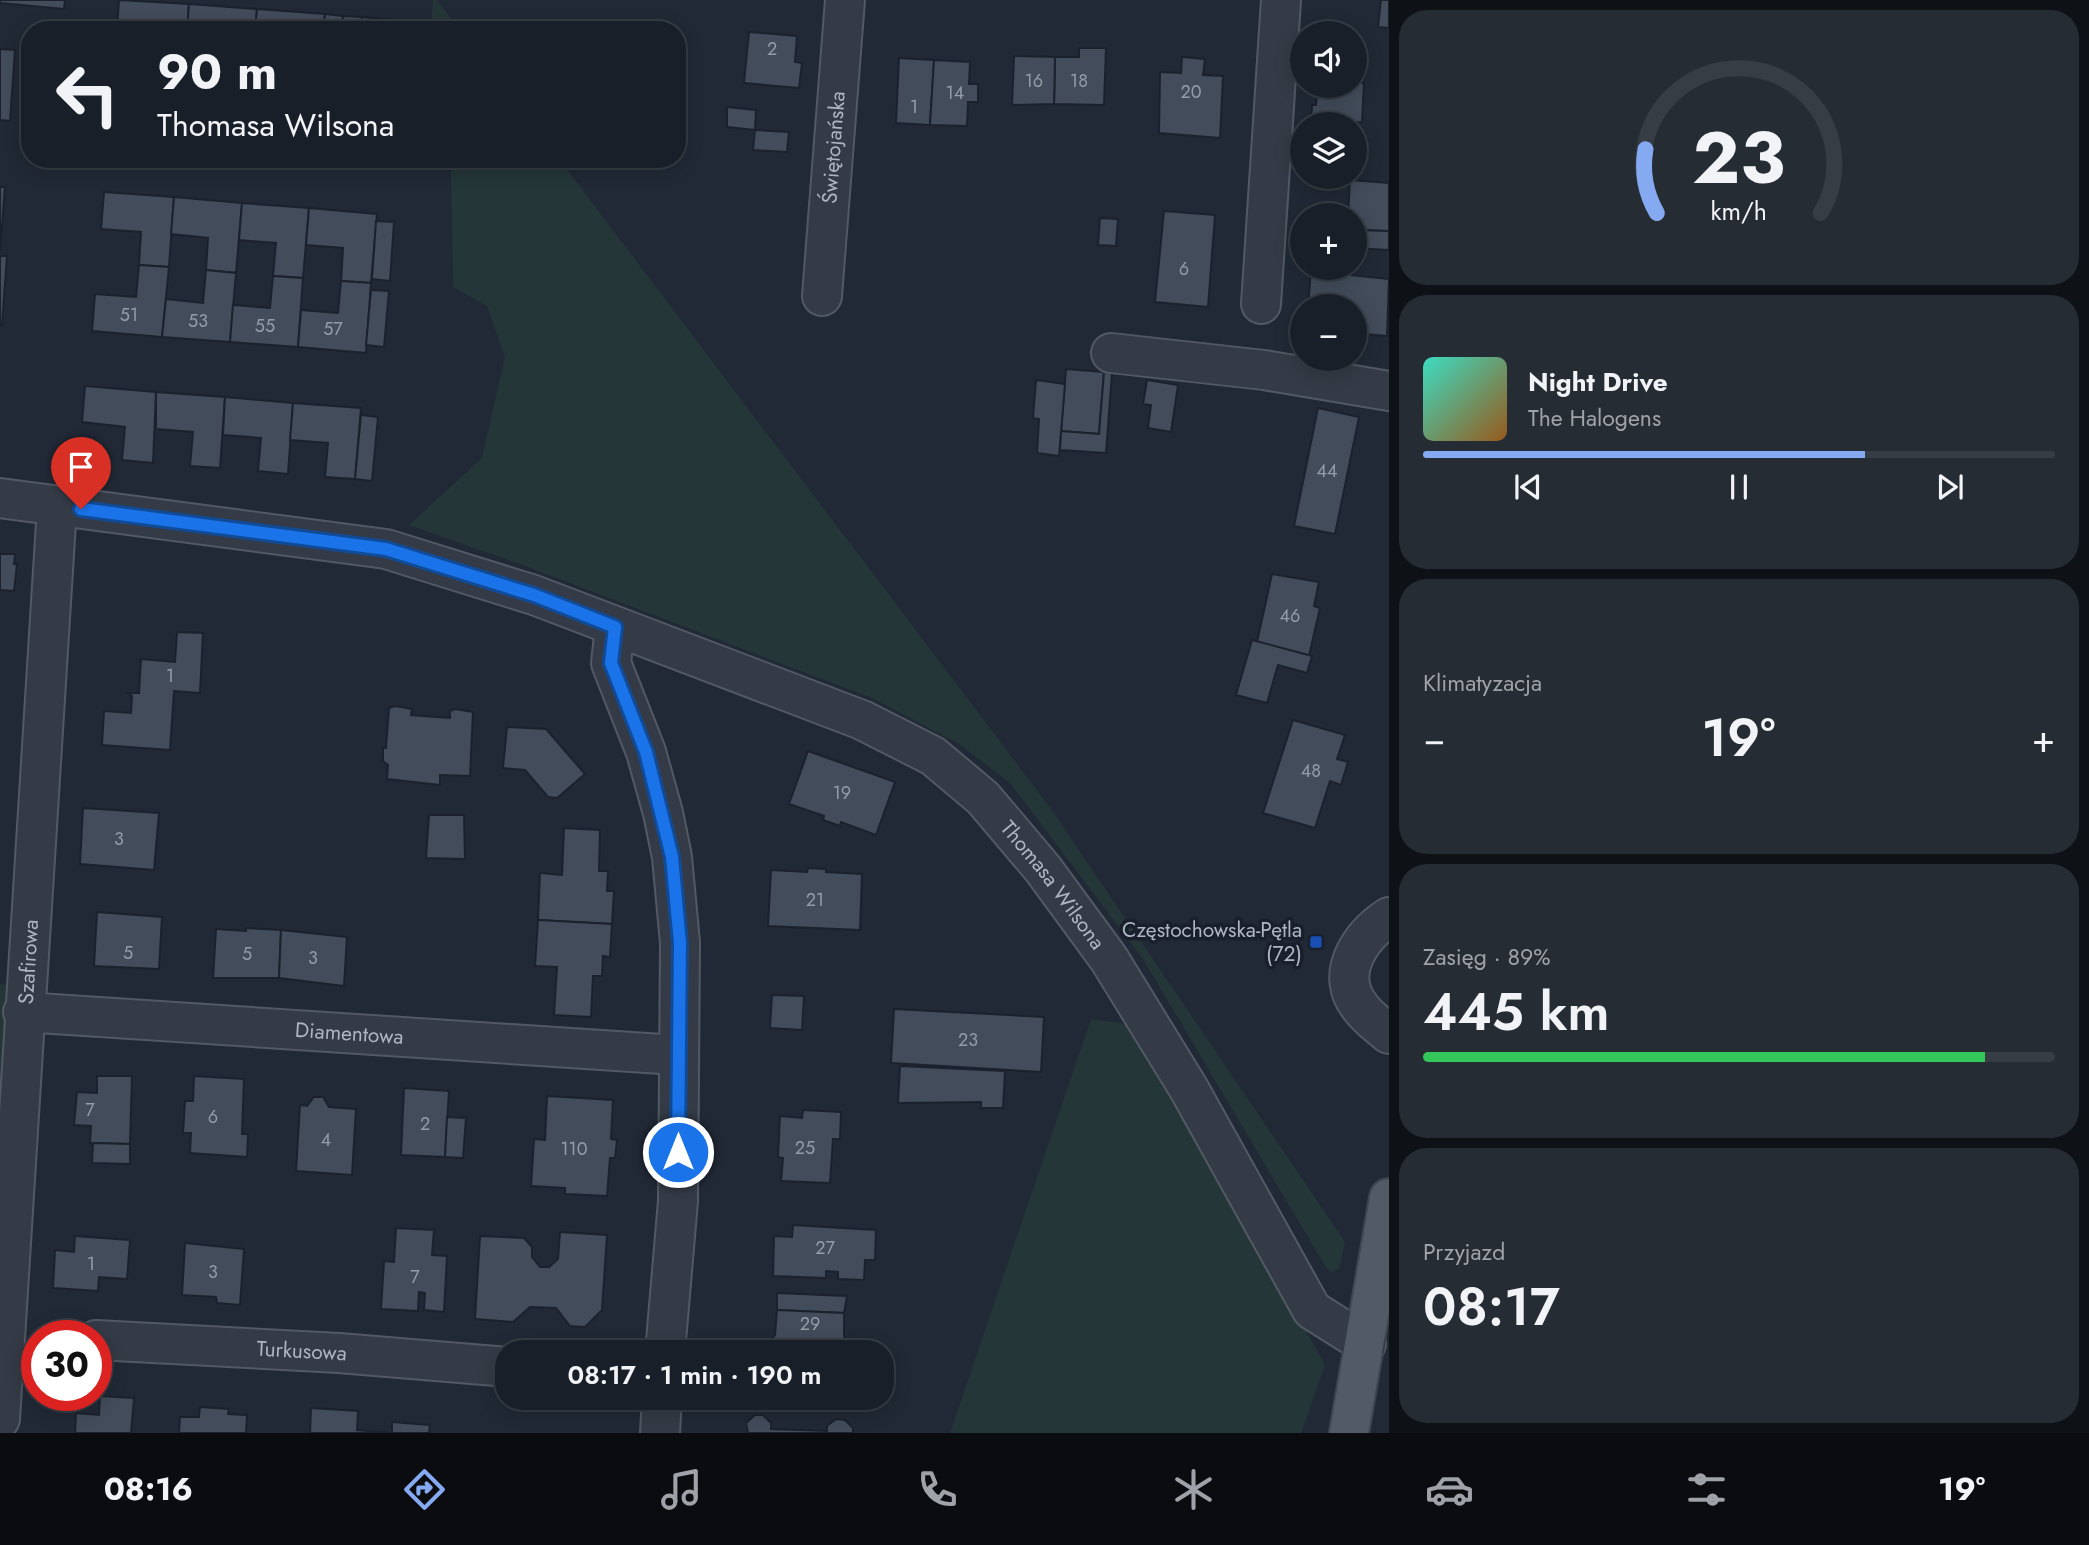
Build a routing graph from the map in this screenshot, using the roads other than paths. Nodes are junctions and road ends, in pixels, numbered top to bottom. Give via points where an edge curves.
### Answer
1 (845, 0) edge
2 (1281, 0) edge
3 (822, 296) dead end
4 (1261, 304) dead end
5 (1111, 353) dead end
6 (1389, 391) edge
7 (0, 498) edge
8 (57, 506) junction
9 (615, 627) junction
10 (1389, 917) edge
11 (23, 1012) junction
12 (1389, 1034) edge
13 (677, 1055) junction
14 (1389, 1198) edge
15 (21, 1320) edge
16 (21, 1337) edge
17 (666, 1340) edge
18 (112, 1341) edge
19 (1366, 1344) junction
20 (495, 1366) edge
21 (661, 1410) edge
22 (0, 1419) edge
23 (660, 1433) edge
24 (1349, 1433) edge

1 - 3 street, Świętojańska
2 - 4 street
5 - 6 street via 1264,370
7 - 8 street, Thomasa Wilsona
8 - 9 street, Thomasa Wilsona via 386,549 534,595
8 - 11 street, Szafirowa
9 - 13 street via 611,663 646,752 672,857 680,943
9 - 19 street, Thomasa Wilsona via 862,720 933,756 983,798 1043,869 1109,960 1189,1089 1312,1310
10 - 12 street via 1363,939 1350,971 1360,1008
11 - 13 street, Diamentowa
11 - 15 street, Szafirowa
13 - 17 street via 678,1201
14 - 19 main road
16 - 22 street, Szafirowa
18 - 20 street, Turkusowa
19 - 24 main road
21 - 23 street

